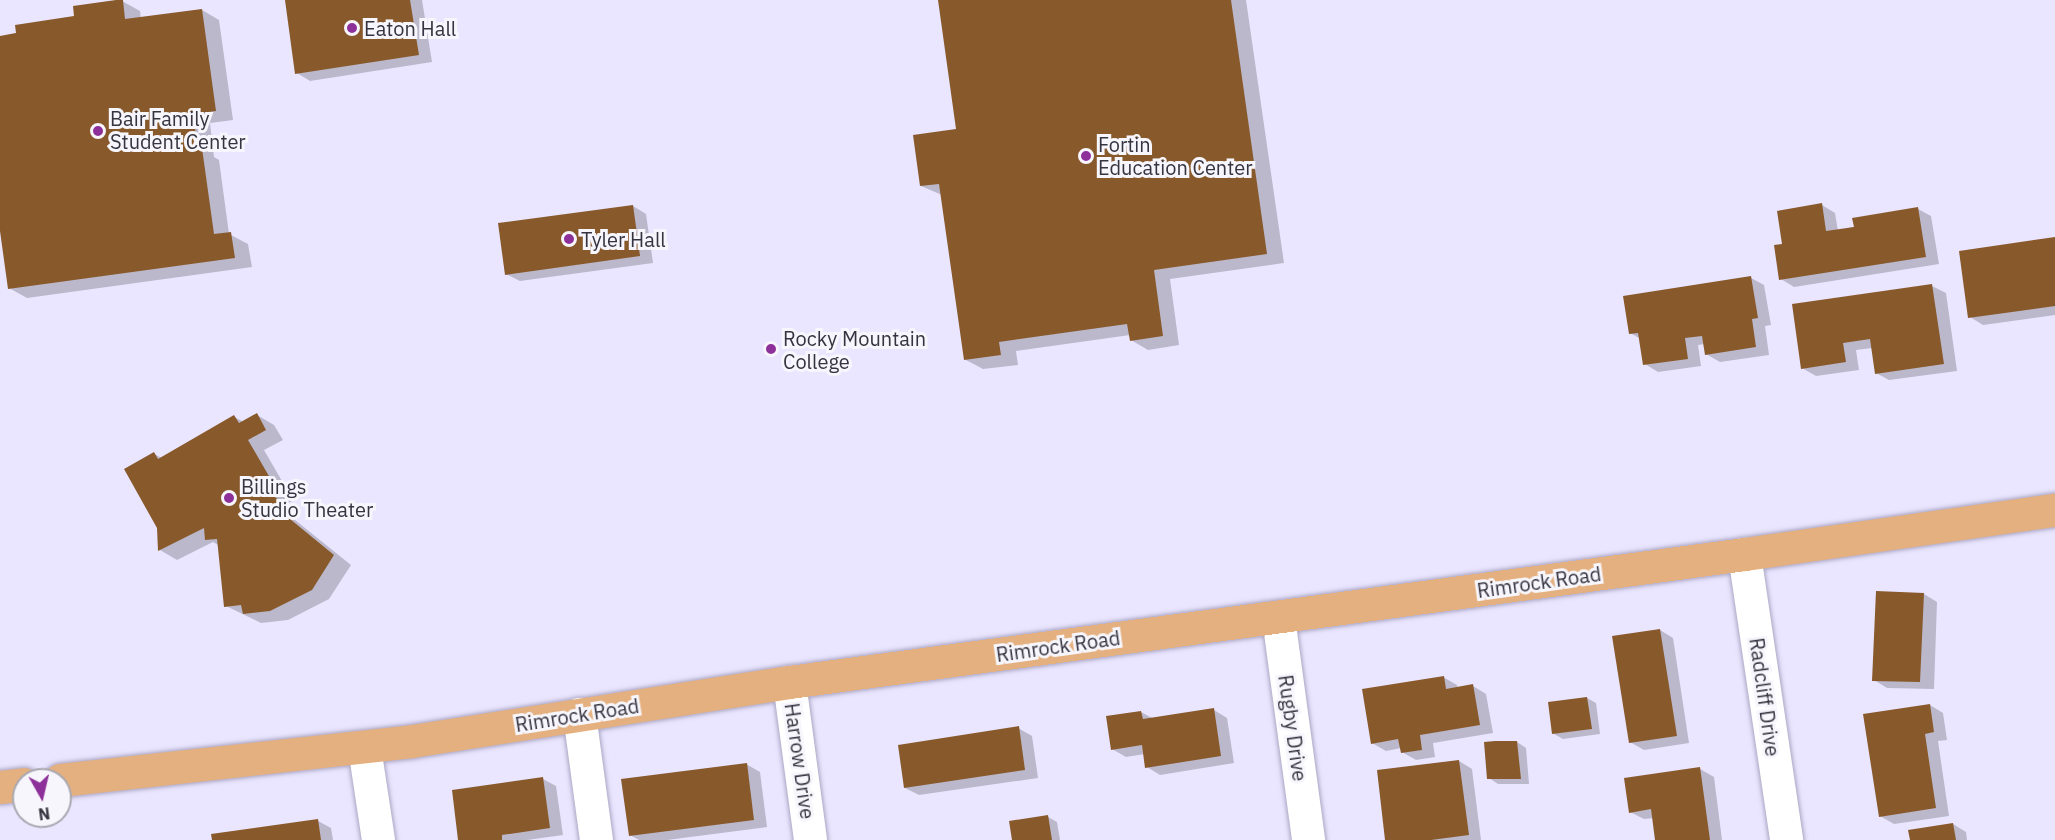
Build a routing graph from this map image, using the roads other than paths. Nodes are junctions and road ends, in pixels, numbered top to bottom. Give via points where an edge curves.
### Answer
1 (2055, 510) edge
2 (1744, 554) junction
3 (1278, 617) junction
4 (789, 682) junction
5 (579, 714) junction
6 (364, 747) junction
7 (72, 779) edge
8 (378, 840) edge
9 (596, 840) edge
10 (810, 840) edge
11 (1308, 840) edge
12 (1786, 840) edge

1 - 2 main road, Rimrock Road
2 - 3 main road, Rimrock Road
2 - 12 street, Radcliff Drive
3 - 4 main road, Rimrock Road
3 - 11 street, Rugby Drive
4 - 5 main road, Rimrock Road
4 - 10 street, Harrow Drive
5 - 6 main road, Rimrock Road
5 - 9 street
6 - 7 main road, Rimrock Road
6 - 8 street

